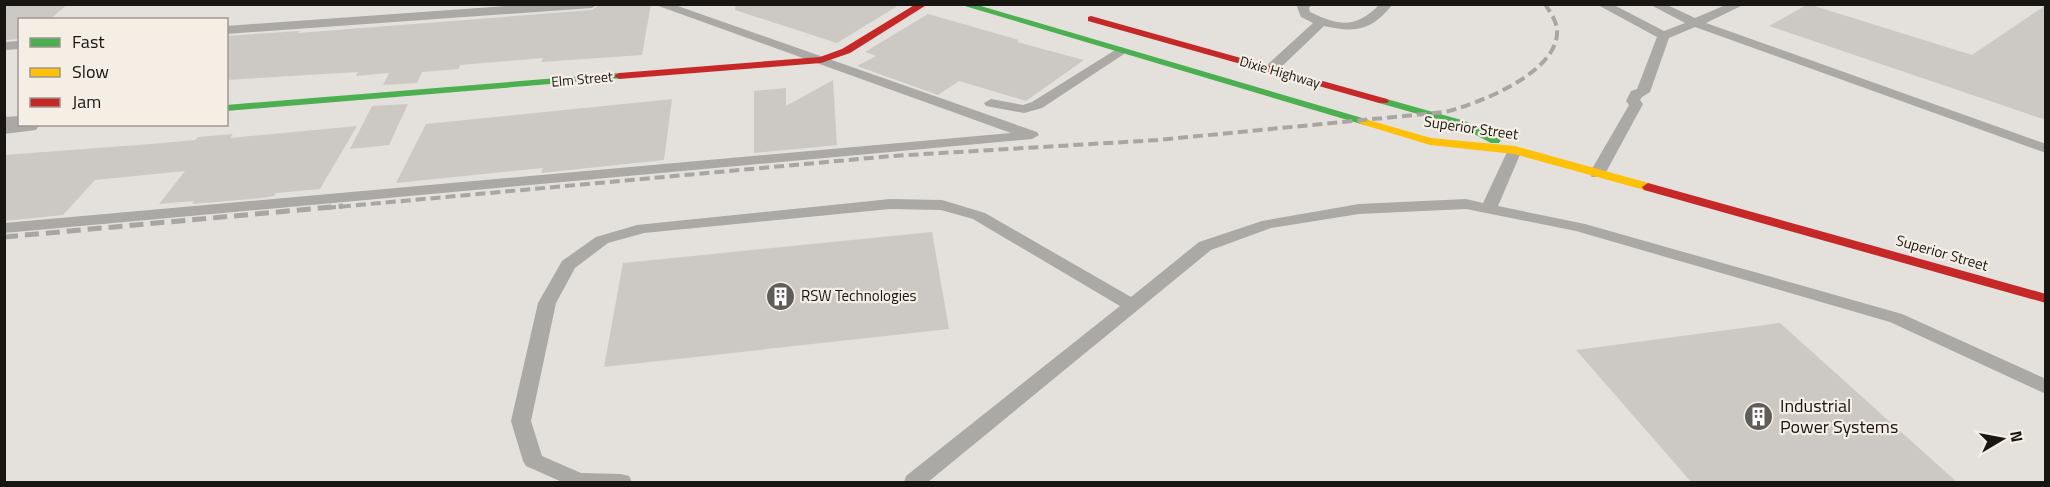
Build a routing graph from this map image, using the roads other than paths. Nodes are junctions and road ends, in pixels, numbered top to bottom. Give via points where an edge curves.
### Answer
1 (592, 4) edge
2 (659, 4) edge
3 (924, 4) edge
4 (962, 4) edge
5 (1306, 4) edge
6 (1387, 4) edge
7 (1602, 4) edge
8 (1655, 4) edge
9 (1733, 5) edge
10 (1075, 14) dead end
11 (1322, 22) junction
12 (1695, 23) junction
13 (228, 30) edge
14 (1664, 36) junction
15 (1120, 51) junction
16 (820, 60) junction
17 (1271, 69) junction
18 (1248, 88) junction
19 (991, 103) dead end
20 (228, 108) edge
21 (2046, 149) edge
22 (1515, 150) junction
23 (1597, 174) junction
24 (1490, 208) junction
25 (4, 228) edge
26 (2046, 299) edge
27 (1132, 305) junction
28 (2046, 387) edge
29 (621, 483) edge
30 (914, 483) edge

1 - 13 lane
2 - 16 lane
3 - 16 main road, Elm Street via 846,51
4 - 15 main road, Superior Street
5 - 11 lane via 1305,14
6 - 11 lane via 1368,24 1356,27
7 - 14 lane
8 - 12 lane
9 - 12 lane
10 - 17 main road, Dixie Highway
11 - 17 lane
12 - 14 lane
12 - 21 lane
14 - 23 lane via 1639,98
15 - 18 main road, Superior Street
15 - 19 lane via 1037,105 1024,109
16 - 20 main road, Elm Street
16 - 25 lane via 1032,135
17 - 18 main road
17 - 22 main road, Dixie Highway via 1461,123
18 - 22 main road, Superior Street via 1430,141
22 - 23 main road, Superior Street
22 - 24 lane
23 - 26 main road, Superior Street
24 - 27 lane via 1466,204 1359,209 1268,224 1205,246
24 - 28 lane via 1579,227 1896,318
27 - 29 lane via 979,216 942,205 890,204 643,228 602,240 568,264 547,303 521,421 533,461 579,481
27 - 30 lane

